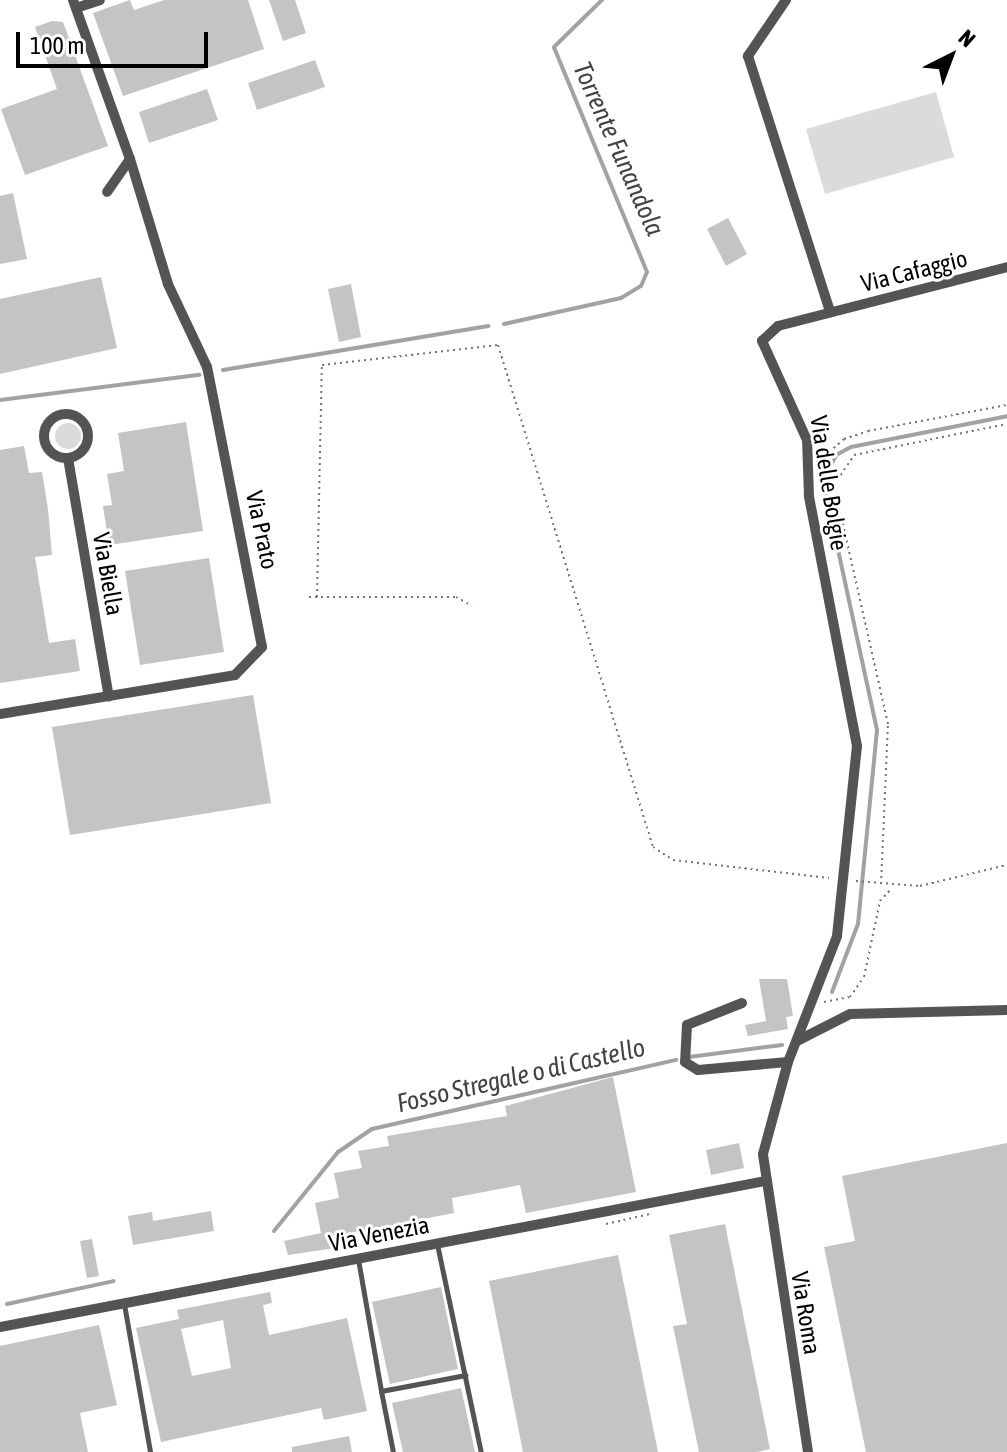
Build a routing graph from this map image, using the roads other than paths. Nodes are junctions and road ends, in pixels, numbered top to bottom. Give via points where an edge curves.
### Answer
1 (100, 0) edge
2 (786, 0) edge
3 (75, 4) edge
4 (130, 159) junction
5 (107, 192) dead end
6 (1007, 267) edge
7 (830, 312) junction
8 (68, 458) junction
9 (109, 697) junction
10 (0, 714) edge
11 (742, 1003) dead end
12 (1007, 1010) edge
13 (795, 1042) junction
14 (788, 1062) junction
15 (765, 1181) junction
16 (436, 1243) junction
17 (358, 1258) junction
18 (124, 1303) junction
19 (0, 1327) edge
20 (466, 1375) junction
21 (381, 1391) junction
22 (150, 1452) edge
23 (393, 1452) edge
24 (481, 1452) edge
25 (808, 1452) edge

1 - 3 street
2 - 7 street via 748,56
3 - 4 street, Via Prato
4 - 5 street
4 - 9 street, Via Prato via 168,284 207,367 264,637 258,657 235,675
6 - 7 street, Via Cafaggio
7 - 13 street, Via delle Bolgie via 767,331 762,341 797,409 857,746 837,936
8 - 8 street, Via Biella via 86,445 87,430 64,415 50,421 45,442
8 - 9 street, Via Biella
9 - 10 street, Via Prato
11 - 14 street via 687,1025 685,1062 708,1070
12 - 13 street via 850,1014
13 - 14 street, Via delle Bolgie
14 - 15 street, Via Roma via 764,1144
15 - 16 street, Via Venezia
15 - 25 street, Via Roma
16 - 17 street, Via Venezia
16 - 20 lane
17 - 18 street, Via Venezia
17 - 21 lane
18 - 19 street, Via Venezia
18 - 22 lane
20 - 21 lane
20 - 24 lane
21 - 23 lane

